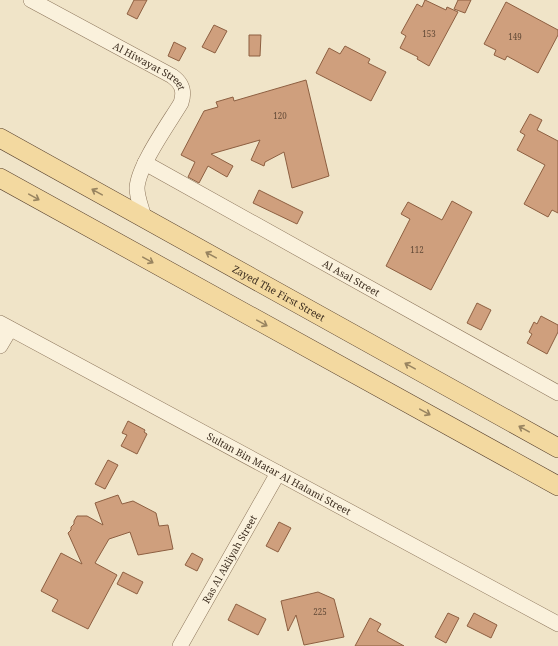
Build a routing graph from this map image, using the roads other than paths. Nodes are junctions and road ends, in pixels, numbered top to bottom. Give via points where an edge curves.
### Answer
1 (31, 0) edge
2 (0, 138) edge
3 (145, 163) junction
4 (0, 178) edge
5 (144, 218) junction
6 (5, 326) edge
7 (0, 346) edge
8 (558, 393) edge
9 (558, 448) edge
10 (278, 473) junction
11 (558, 486) edge
12 (558, 624) edge
13 (180, 646) edge

1 - 3 street, Al Hiwayat Street via 178,80 182,86 181,103
5 -> 2 main road, Zayed The First Street
3 - 5 street, Al Hiwayat Street via 137,189
3 - 8 street, Al Asal Street
4 -> 11 main road
9 -> 5 main road, Zayed The First Street
6 - 7 street
6 - 10 street, Sultan Bin Matar Al Halami Street
10 - 12 street, Sultan Bin Matar Al Halami Street
10 - 13 street, Ras Al Akliyah Street

